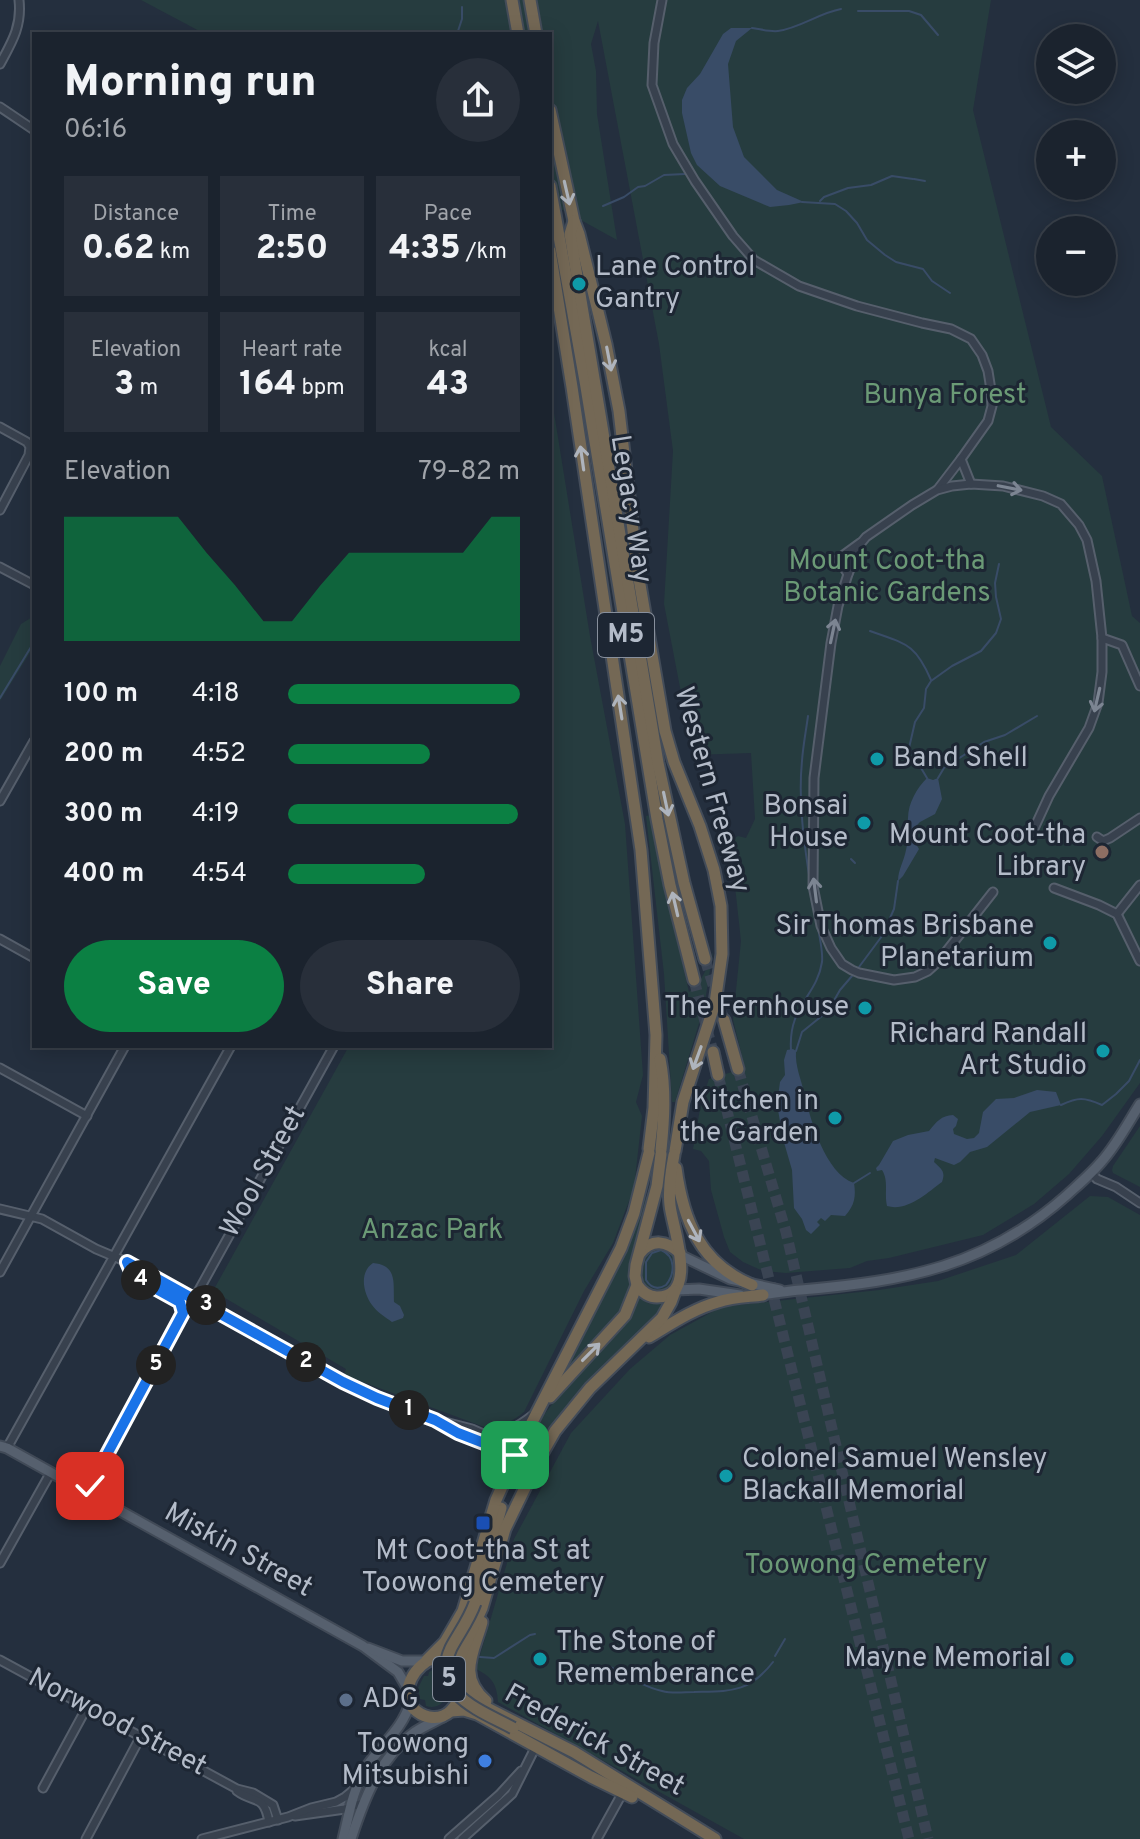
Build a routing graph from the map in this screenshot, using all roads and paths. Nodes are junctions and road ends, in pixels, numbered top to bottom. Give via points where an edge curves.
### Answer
1 (19, 0) edge
2 (512, 0) edge
3 (530, 0) edge
4 (662, 0) edge
5 (518, 32) edge
6 (536, 32) edge
7 (0, 64) edge
8 (0, 107) edge
9 (552, 119) edge
10 (32, 129) edge
11 (552, 197) edge
12 (574, 221) junction
13 (552, 263) edge
14 (0, 427) edge
15 (961, 459) junction
16 (971, 484) junction
17 (937, 490) junction
18 (0, 510) edge
19 (861, 543) junction
20 (0, 567) edge
21 (848, 574) junction
22 (32, 584) edge
23 (1102, 638) junction
24 (1140, 686) edge
25 (32, 745) edge
26 (0, 801) edge
27 (1140, 818) edge
28 (1032, 833) dead end
29 (1097, 837) dead end
30 (1140, 885) edge
31 (1054, 888) dead end
32 (993, 892) dead end
33 (1133, 893) junction
34 (1140, 902) edge
35 (1117, 914) junction
36 (0, 939) edge
37 (32, 957) edge
38 (705, 959) tunnel mouth
39 (1140, 961) edge
40 (694, 980) tunnel mouth
41 (724, 1020) tunnel mouth
42 (124, 1048) edge
43 (230, 1048) edge
44 (333, 1048) edge
45 (713, 1052) tunnel mouth
46 (0, 1068) edge
47 (738, 1069) tunnel mouth
48 (718, 1075) tunnel mouth
49 (1140, 1104) edge
50 (87, 1116) junction
51 (655, 1151) junction
52 (674, 1154) junction
53 (1091, 1173) junction
54 (1140, 1203) edge
55 (0, 1209) edge
56 (31, 1216) junction
57 (680, 1254) junction
58 (114, 1256) junction
59 (127, 1262) junction
60 (636, 1265) junction
61 (0, 1272) edge
62 (637, 1285) junction
63 (752, 1285) junction
64 (675, 1290) junction
65 (788, 1291) junction
66 (763, 1295) junction
67 (194, 1299) junction
68 (629, 1350) junction
69 (538, 1410) junction
70 (435, 1420) junction
71 (476, 1431) junction
72 (490, 1442) junction
73 (2, 1445) edge
74 (515, 1457) junction
75 (51, 1472) junction
76 (87, 1492) junction
77 (0, 1563) edge
78 (486, 1596) junction
79 (363, 1646) junction
80 (0, 1660) edge
81 (427, 1661) junction
82 (460, 1678) junction
83 (408, 1689) junction
84 (410, 1703) junction
85 (87, 1707) junction
86 (448, 1713) junction
87 (505, 1716) junction
88 (141, 1736) junction
89 (535, 1748) junction
90 (525, 1766) junction
91 (357, 1787) junction
92 (43, 1788) dead end
93 (623, 1792) junction
94 (363, 1803) junction
95 (351, 1807) junction
96 (288, 1817) junction
97 (273, 1821) junction
98 (711, 1838) edge
99 (86, 1839) edge
100 (202, 1839) edge
101 (343, 1839) edge
102 (351, 1839) edge
103 (449, 1839) edge
104 (462, 1839) edge
105 (597, 1839) edge

1 - 7 street via 19,27
2 - 5 highway
3 - 6 highway
4 - 15 street via 652,85 673,144 754,260 799,286 951,329 971,339 982,355 992,406 988,421
8 - 10 street
9 -> 12 highway, Western Freeway / M5
40 -> 11 highway, Legacy Way / M5 via 657,819
12 -> 38 highway, Legacy Way / M5 via 570,234 658,763
12 -> 52 highway, Western Freeway / M5 via 616,396 665,731 700,826 721,906 715,1003 683,1102
51 -> 13 highway, M5 via 664,1126 663,1074 645,889
14 - 18 street via 30,447
15 - 16 street
15 - 17 street
16 - 17 street
16 -> 23 street via 1043,496 1073,517 1087,540
17 - 19 street
19 - 21 street
19 - 21 street via 838,559
20 - 22 street
32 -> 21 street via 938,962 915,977 894,980 859,973 842,964 831,948 813,886 814,778 831,643
23 - 24 street via 1122,645
23 -> 28 street via 1098,703
25 - 26 street
27 - 29 street via 1110,838
30 - 33 street
31 - 35 street
33 - 34 street
33 - 35 street
35 - 39 street
36 - 37 street
41 - 47 highway
42 - 50 street
43 - 58 street
44 - 67 street, Wool Street
45 - 48 highway
46 - 50 street
49 - 53 main road
50 - 56 street
51 - 60 highway via 655,1195
51 - 69 highway via 621,1248
52 - 57 highway, Western Freeway / M5 via 669,1204
52 -> 63 highway via 682,1206 699,1241 724,1270
53 - 54 street
53 - 65 main road via 1029,1225 954,1263 876,1282
55 - 56 street
56 - 58 street
56 - 61 street
57 - 60 highway via 668,1244 652,1243
57 - 63 main road via 718,1275
57 - 64 highway, 5
58 - 59 street
58 - 73 street
59 - 67 street
59 - 76 street via 133,1276 180,1302 183,1313
60 - 62 highway
62 - 64 highway via 652,1297
69 -> 62 highway via 619,1324
63 - 65 main road
64 - 66 main road
64 - 68 highway, 5 via 662,1318
65 - 66 main road
66 - 68 highway via 708,1305
67 - 70 street via 343,1382
68 - 78 highway, 5 via 578,1401 549,1440 507,1524
69 - 71 street via 505,1432
69 - 74 highway, 5
70 - 71 street
70 - 72 street
71 - 72 street
72 - 74 street via 515,1447
73 - 75 main road, Miskin Street
74 - 81 highway via 496,1500 463,1611
74 - 93 highway, 5, bridge via 475,1603 449,1654 448,1679 463,1701
75 - 76 main road, Miskin Street
75 - 77 street
76 - 79 main road, Miskin Street
78 - 82 highway via 463,1648
78 - 87 highway, 5 via 470,1661 471,1681 478,1695
79 - 81 main road, Miskin Street via 405,1662
79 - 83 main road, Miskin Street via 398,1672
80 - 85 street, Norwood Street
81 - 82 highway via 443,1659
81 - 83 highway
82 - 86 highway via 460,1696
82 - 87 highway, Frederick Street via 475,1701
83 - 84 highway
84 - 86 highway via 424,1716
84 - 91 main road
85 - 88 street, Norwood Street
85 - 92 street
86 - 89 highway, Frederick Street via 477,1714
86 - 94 main road via 399,1747
87 - 98 highway, Frederick Street / 5 via 574,1752
88 - 97 street, Norwood Street via 272,1804
88 - 99 street
89 - 90 street
89 - 93 highway, Frederick Street
90 - 103 street
90 - 104 street via 511,1796
91 - 95 main road
91 - 96 street via 339,1801
93 - 98 highway, Frederick Street / 5
93 - 105 street
94 - 95 street
94 - 102 main road
95 - 96 street
95 - 101 main road
96 - 97 street
97 - 100 street

